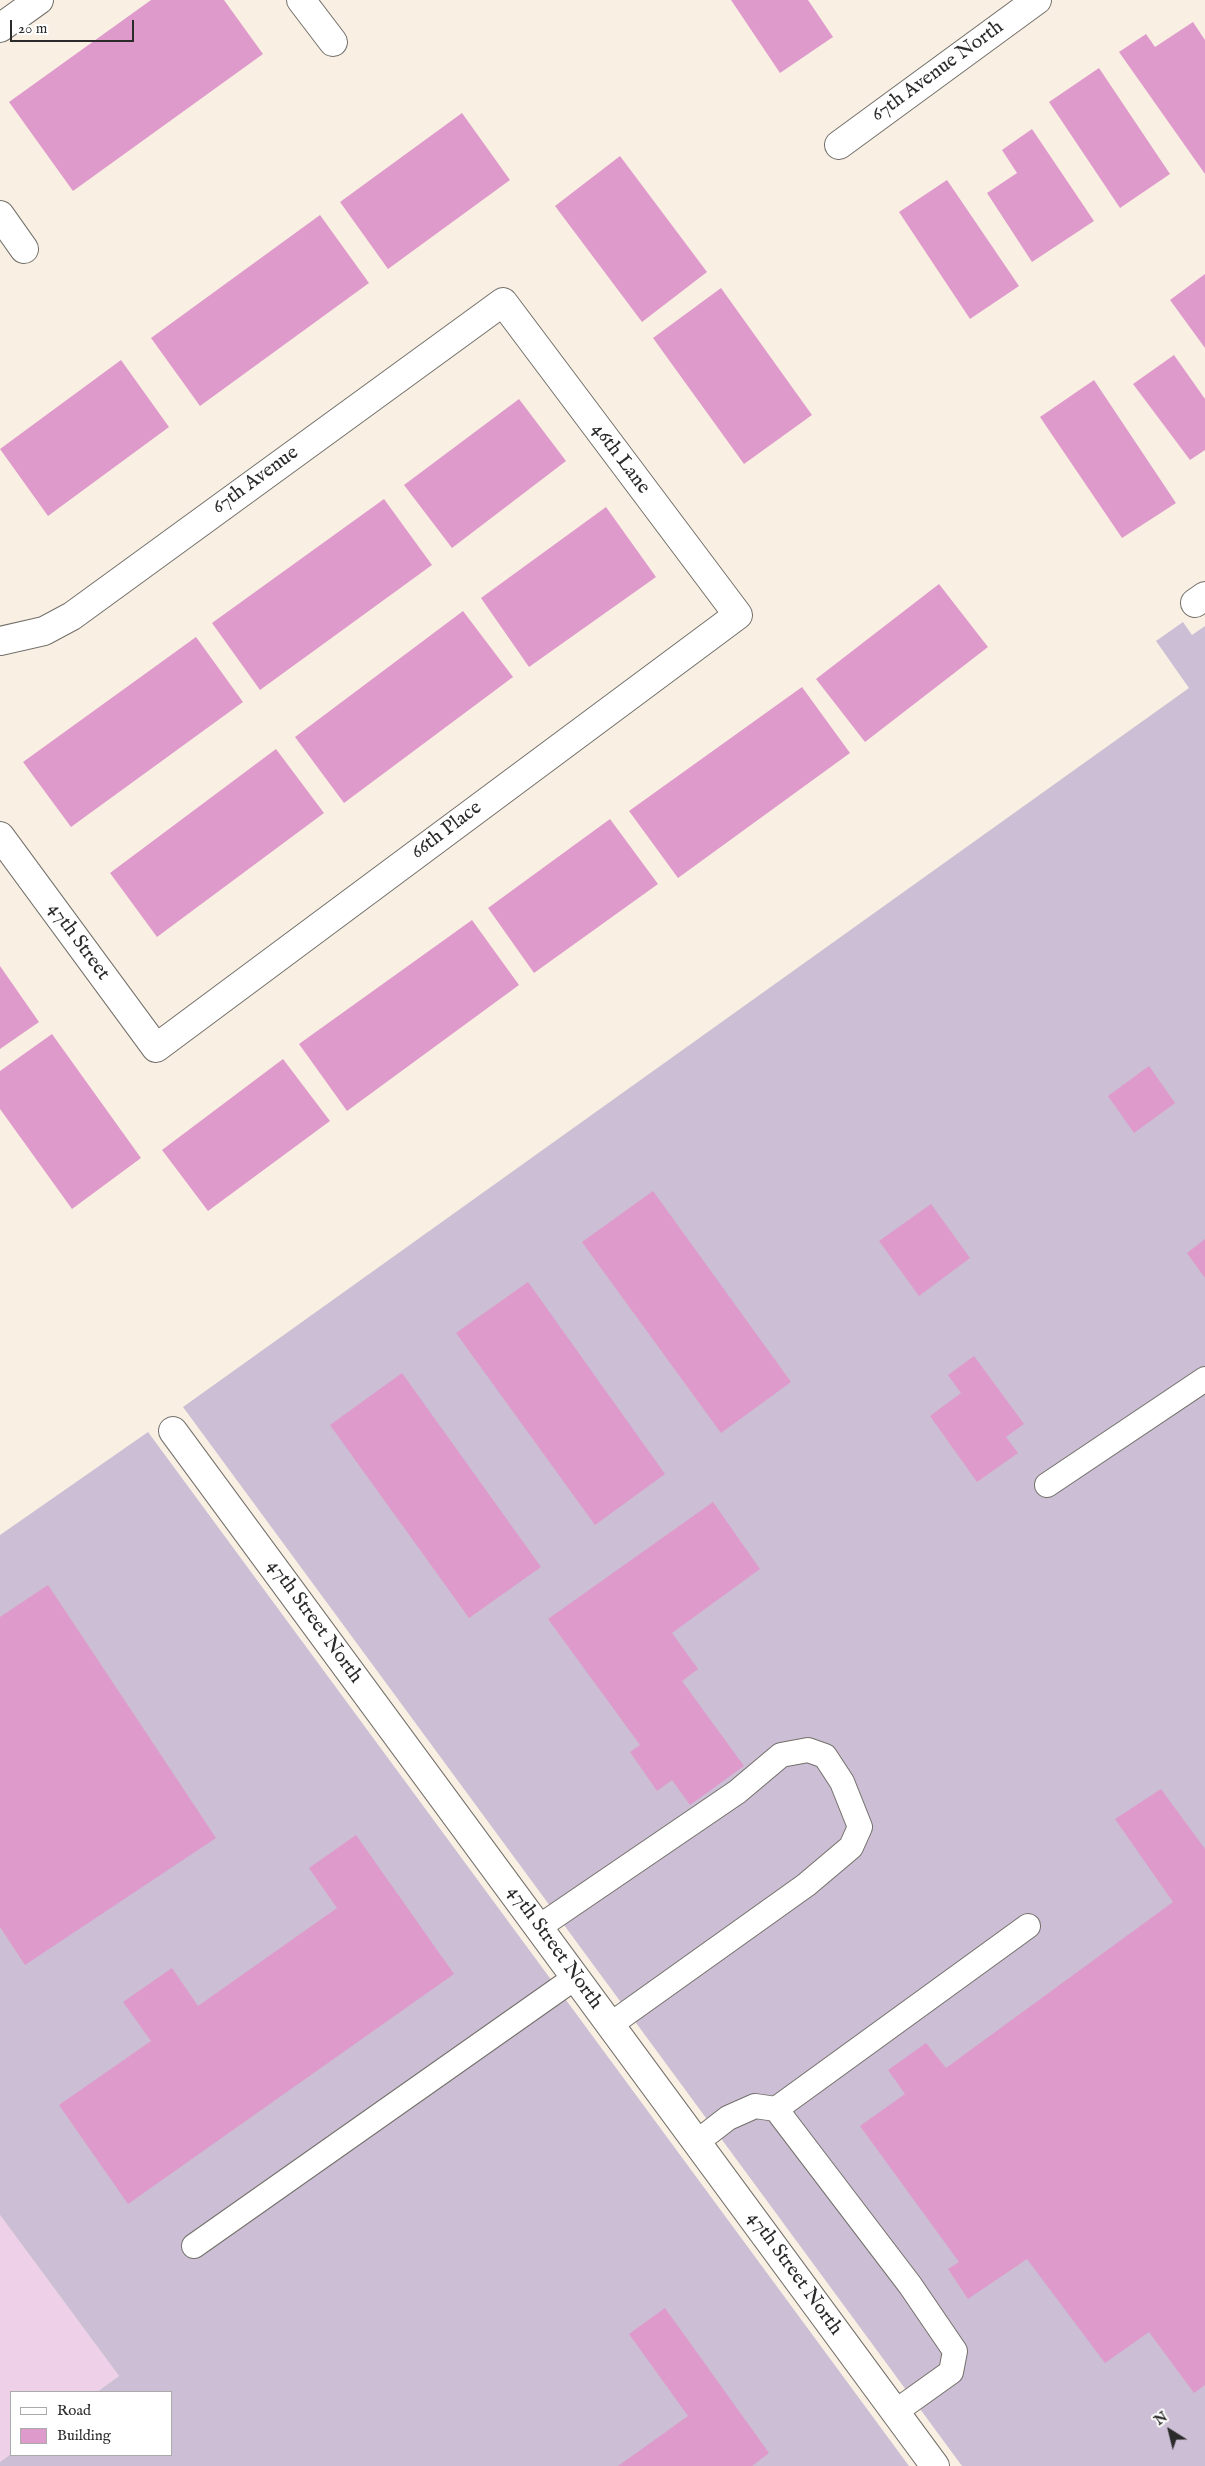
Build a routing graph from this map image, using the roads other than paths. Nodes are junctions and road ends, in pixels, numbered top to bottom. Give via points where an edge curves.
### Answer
1 (39, 0) edge
2 (301, 0) edge
3 (1036, 0) edge
4 (0, 28) edge
5 (332, 42) dead end
6 (839, 145) dead end
7 (0, 215) edge
8 (24, 249) dead end
9 (503, 302) joint
10 (738, 615) joint
11 (0, 640) edge
12 (0, 836) edge
13 (156, 1048) joint
14 (1205, 1379) edge
15 (173, 1431) dead end
16 (1048, 1484) dead end
17 (1028, 1926) dead end
18 (539, 1927) junction
19 (576, 1977) junction
20 (610, 2024) junction
21 (776, 2109) junction
22 (697, 2142) junction
23 (194, 2246) dead end
24 (895, 2412) junction
25 (935, 2466) edge

1 - 4 street
2 - 5 street
3 - 6 street, 67th Avenue North
7 - 8 street
9 - 10 street, 46th Lane
9 - 11 street, 67th Avenue via 72,616 44,631
10 - 13 street, 66th Place
12 - 13 street, 47th Street
14 - 16 lane
15 - 18 street, 47th Street North
17 - 21 lane
18 - 19 street, 47th Street North
18 - 20 lane via 737,1792 781,1755 808,1750 825,1756 842,1782 860,1827 851,1847 806,1885
19 - 20 street, 47th Street North
19 - 23 lane
20 - 22 street, 47th Street North
21 - 22 lane via 755,2106 728,2118
21 - 24 lane via 955,2351 951,2372
22 - 24 street, 47th Street North
24 - 25 street, 47th Street North

